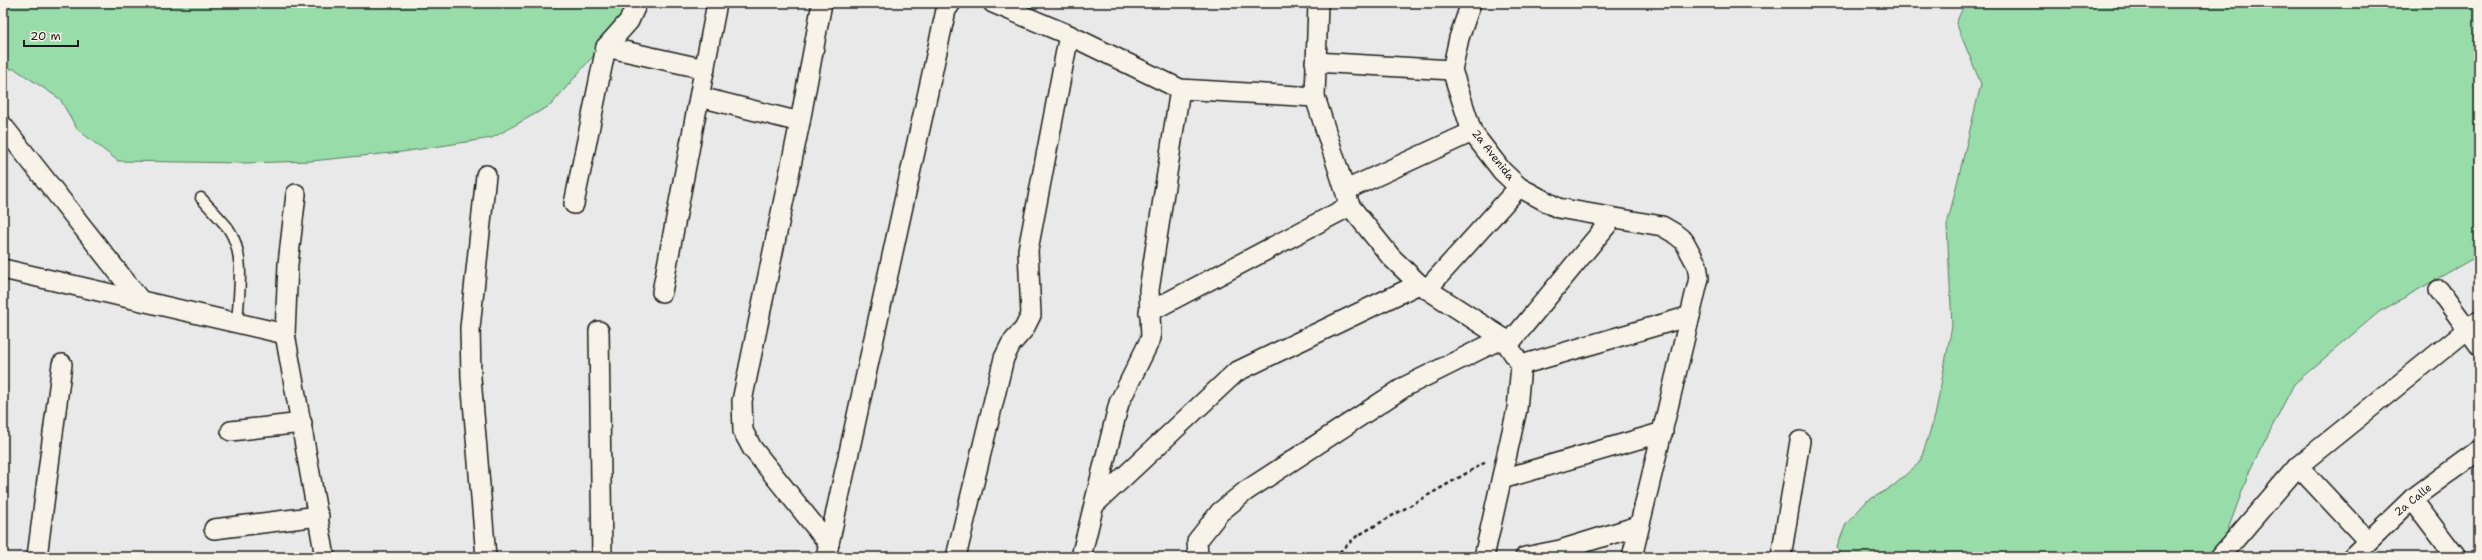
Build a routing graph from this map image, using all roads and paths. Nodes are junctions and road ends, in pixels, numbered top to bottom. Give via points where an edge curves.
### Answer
1 (637, 3) edge
2 (717, 3) edge
3 (822, 3) edge
4 (951, 3) edge
5 (993, 3) edge
6 (1318, 3) edge
7 (1471, 3) edge
8 (1069, 35) junction
9 (606, 47) junction
10 (1315, 62) junction
11 (705, 69) junction
12 (1452, 70) junction
13 (1180, 89) junction
14 (1315, 96) junction
15 (700, 97) junction
16 (800, 122) junction
17 (3, 126) edge
18 (1472, 132) junction
19 (486, 175) dead end
20 (1519, 187) junction
21 (296, 194) dead end
22 (201, 198) dead end
23 (1348, 198) junction
24 (574, 204) dead end
25 (1612, 219) junction
26 (3, 269) edge
27 (1423, 286) junction
28 (2439, 290) dead end
29 (662, 292) dead end
30 (140, 300) junction
31 (1149, 312) junction
32 (1690, 316) junction
33 (237, 322) junction
34 (2473, 325) edge
35 (599, 331) dead end
36 (285, 334) junction
37 (1506, 341) junction
38 (2479, 345) edge
39 (62, 364) dead end
40 (1521, 365) junction
41 (302, 423) junction
42 (231, 431) dead end
43 (1663, 432) junction
44 (1800, 441) dead end
45 (1509, 449) junction
46 (2479, 450) edge
47 (2298, 466) junction
48 (1502, 479) junction
49 (2412, 499) junction
50 (1095, 504) junction
51 (319, 516) junction
52 (1638, 526) junction
53 (214, 529) dead end
54 (2367, 540) junction
55 (827, 550) edge
56 (37, 557) edge
57 (325, 557) edge
58 (486, 557) edge
59 (602, 557) edge
60 (956, 557) edge
61 (1081, 557) edge
62 (1198, 557) edge
63 (1334, 557) edge
64 (1484, 557) edge
65 (1525, 557) edge
66 (1632, 557) edge
67 (1781, 557) edge
68 (2220, 557) edge
69 (2352, 557) edge
70 (2456, 557) edge

1 - 9 street via 629,21
2 - 11 street
3 - 16 street
4 - 55 street via 946,10
5 - 8 street
6 - 10 street
7 - 12 street
8 - 13 street
8 - 60 street via 1028,250 1031,314 1004,358
9 - 11 street
9 - 24 street
10 - 12 street
10 - 14 street
11 - 15 street
12 - 18 street, 2a Avenida
13 - 14 street
13 - 31 street via 1149,290
14 - 23 street
15 - 16 street
15 - 29 street
16 - 55 street via 742,400 743,431 752,448
17 - 30 street
18 - 20 street, 2a Avenida via 1502,171
18 - 23 street
19 - 58 street via 470,328 471,378
20 - 25 street, 2a Avenida via 1558,208
20 - 27 street
21 - 36 street via 288,264
22 - 33 lane via 228,229 236,244
23 - 27 street via 1391,257
23 - 31 street
25 - 32 street, 2a Avenida via 1662,226 1684,241 1692,252 1699,278
25 - 37 street
26 - 30 street
27 - 37 street
27 - 50 street via 1236,372
28 - 34 street
30 - 33 street
31 - 50 street via 1151,338 1120,403
32 - 40 street
32 - 43 street, 2a Avenida
33 - 36 street
34 - 38 street
34 - 47 street via 2333,435
35 - 59 street
36 - 41 street
37 - 40 street
37 - 62 street via 1406,386 1246,491 1220,512 1197,541
39 - 56 street
40 - 45 street via 1517,408
41 - 42 street
41 - 51 street
43 - 48 street
43 - 52 street, 2a Avenida
44 - 67 street
45 - 48 street
45 - 63 path via 1357,536
46 - 49 street, 2a Calle
47 - 54 street
47 - 68 street
48 - 64 street
49 - 54 street, 2a Calle
49 - 70 street
50 - 61 street
51 - 53 street
51 - 57 street
52 - 65 street via 1560,550
52 - 66 street, 2a Avenida
54 - 69 street, 2a Calle

